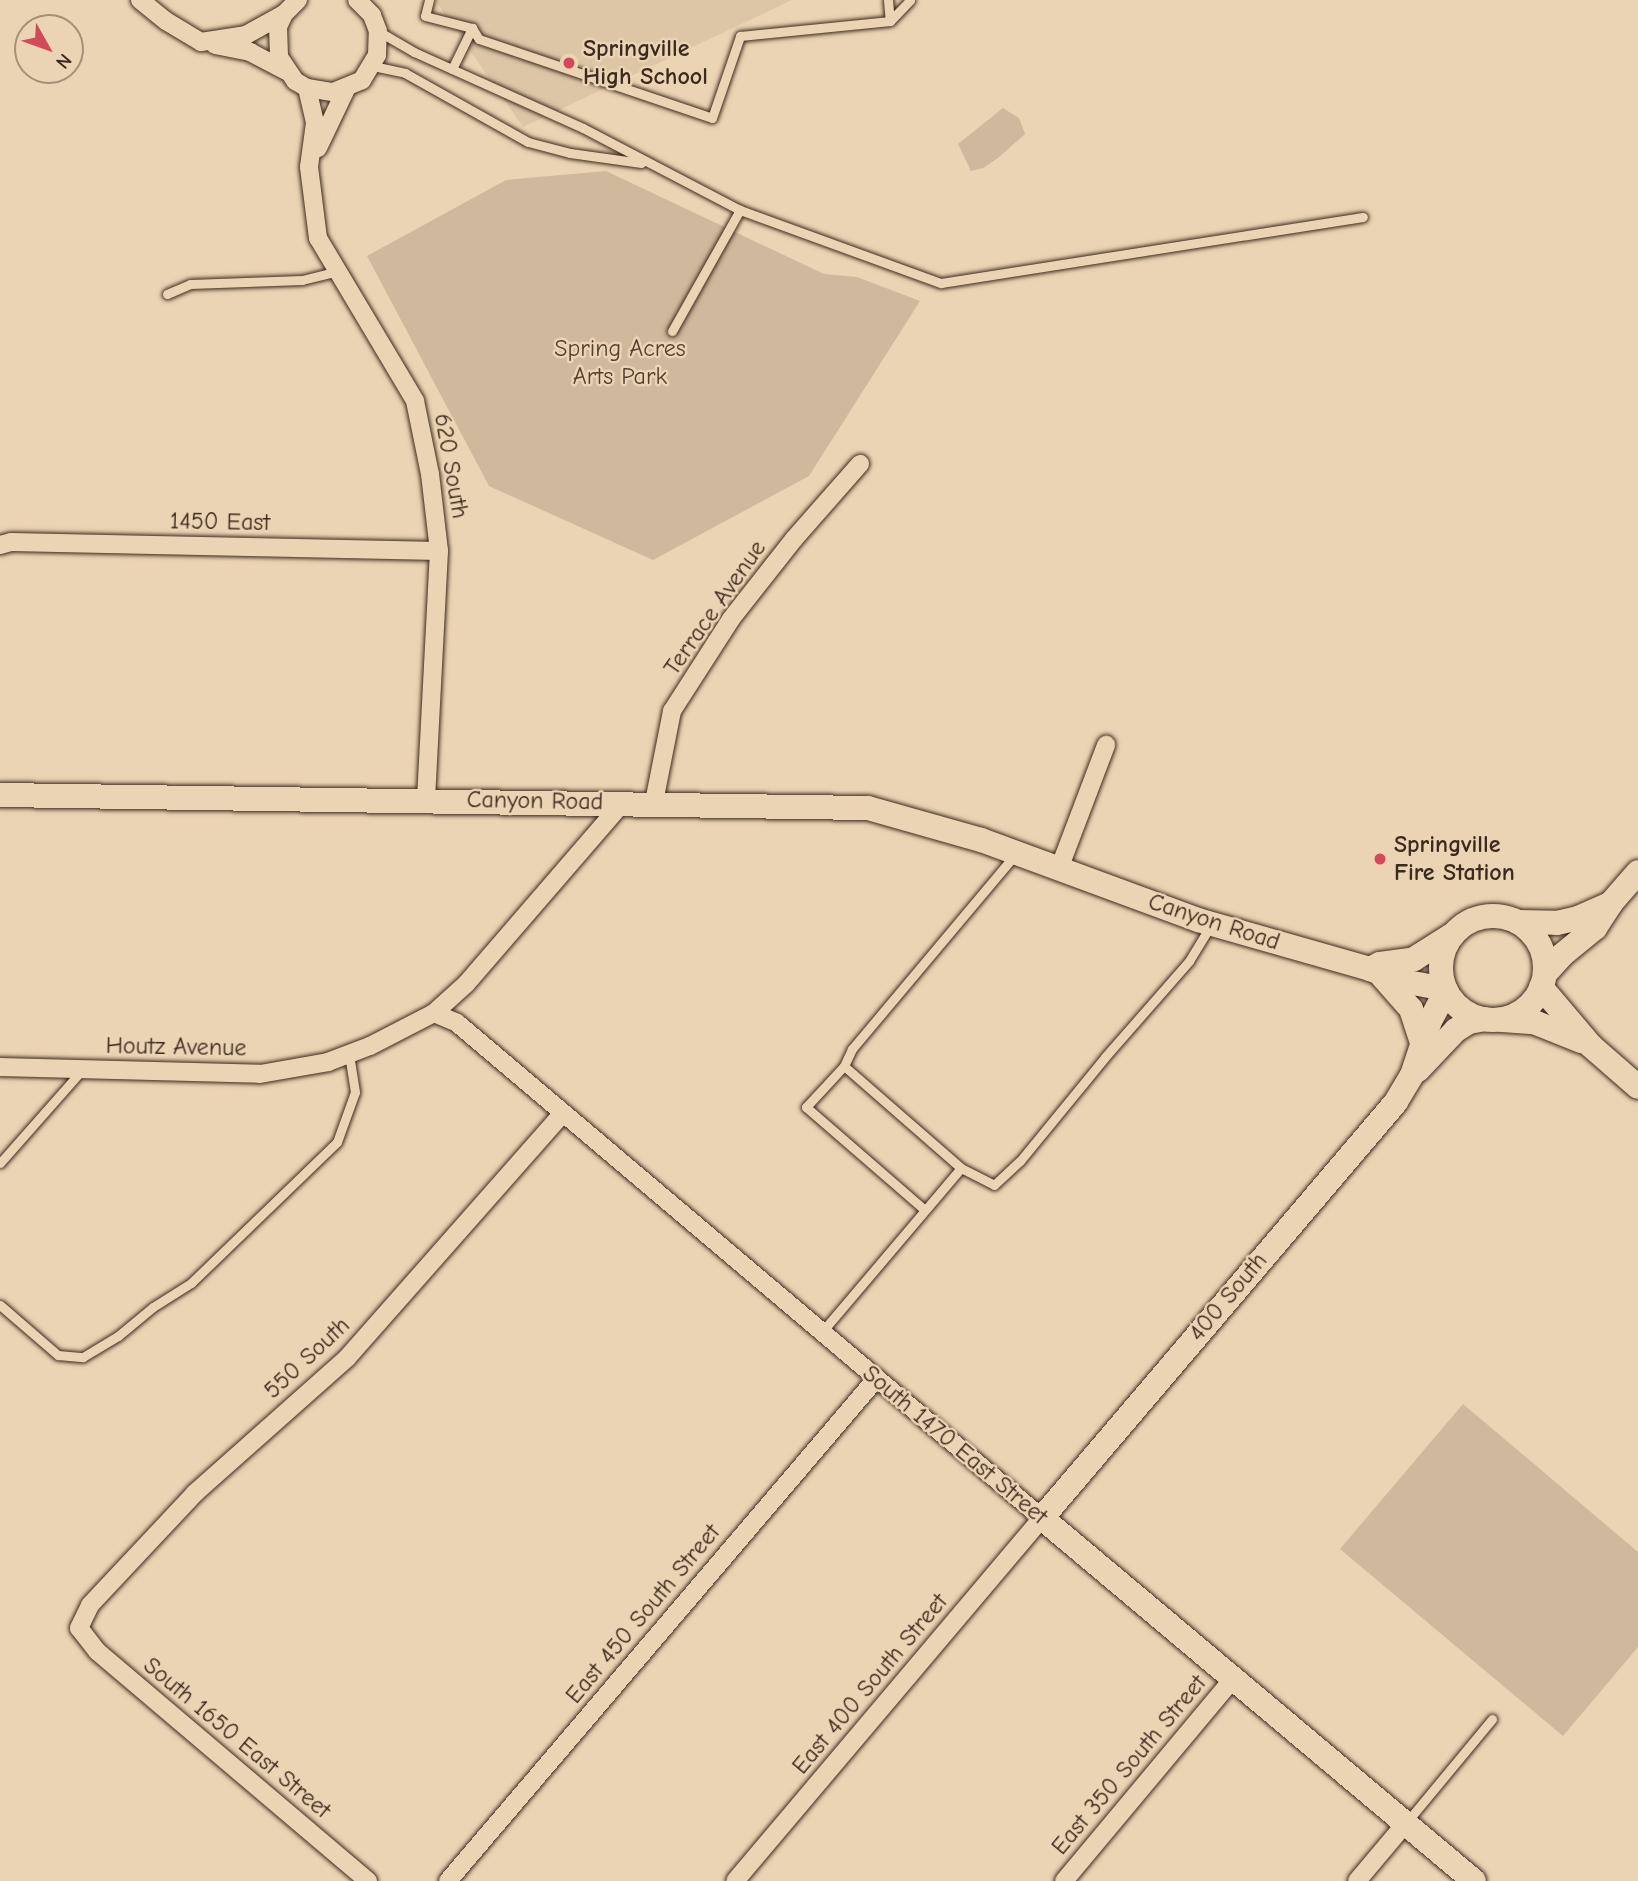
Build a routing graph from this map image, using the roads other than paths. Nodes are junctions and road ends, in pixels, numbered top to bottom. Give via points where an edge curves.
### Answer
1 (140, 0) edge
2 (298, 0) edge
3 (357, 0) edge
4 (429, 0) edge
5 (888, 0) edge
6 (911, 0) edge
7 (285, 14) junction
8 (890, 21) junction
9 (471, 28) junction
10 (378, 31) junction
11 (201, 42) junction
12 (373, 66) junction
13 (452, 69) junction
14 (286, 71) junction
15 (306, 88) junction
16 (346, 89) junction
17 (650, 165) junction
18 (309, 167) junction
19 (740, 210) junction
20 (1363, 217) dead end
21 (338, 271) junction
22 (167, 294) dead end
23 (672, 331) dead end
24 (860, 464) dead end
25 (0, 545) edge
26 (439, 551) junction
27 (1106, 745) dead end
28 (0, 795) edge
29 (426, 800) junction
30 (623, 802) junction
31 (654, 802) junction
32 (1016, 853) junction
33 (1059, 869) junction
34 (1638, 872) edge
35 (1611, 903) junction
36 (1518, 922) junction
37 (1212, 924) junction
38 (1452, 935) junction
39 (1376, 972) junction
40 (1543, 981) junction
41 (1446, 990) junction
42 (434, 1013) junction
43 (1488, 1020) junction
44 (1423, 1045) junction
45 (1591, 1046) junction
46 (349, 1054) junction
47 (844, 1066) junction
48 (0, 1067) edge
49 (83, 1069) junction
50 (1412, 1075) junction
51 (1638, 1087) edge
52 (561, 1115) junction
53 (0, 1163) edge
54 (961, 1168) junction
55 (925, 1210) junction
56 (0, 1305) edge
57 (821, 1333) junction
58 (876, 1379) junction
59 (1042, 1518) junction
60 (79, 1628) joint
61 (1232, 1680) junction
62 (1492, 1719) dead end
63 (1405, 1824) junction
64 (368, 1881) edge
65 (448, 1881) edge
66 (736, 1881) edge
67 (1064, 1881) edge
68 (1357, 1881) edge
69 (1474, 1881) edge

1 - 11 street
2 - 7 street
3 - 10 street via 372,15
4 - 9 lane via 425,16
5 - 8 lane
6 - 8 lane
7 - 11 street via 246,35
7 - 14 street via 276,42
8 - 9 lane via 740,36 712,118 480,39
9 - 13 lane
10 - 12 street
10 - 13 lane
11 - 14 street via 250,52
12 - 16 street via 362,80
12 - 17 lane via 405,73 528,142
13 - 17 lane via 583,128
14 - 15 street
15 - 16 street via 320,92
15 - 18 street, 620 South via 315,123
16 - 18 street
17 - 19 lane
18 - 21 street, 620 South via 318,238
19 - 20 lane via 941,283
19 - 23 lane
21 - 22 lane via 302,280 190,284
21 - 26 street, 620 South via 415,401
24 - 31 street, Terrace Avenue via 731,619 672,711
25 - 26 street, 1450 East via 39,542
26 - 29 street, 620 South
27 - 33 street
28 - 29 main road, Canyon Road
29 - 30 main road, Canyon Road
30 - 31 main road, Canyon Road
30 - 42 street via 466,984
31 - 32 main road, Canyon Road via 867,808
32 - 33 main road, Canyon Road
32 - 47 lane via 852,1049
33 - 37 main road, Canyon Road
34 - 35 main road
35 - 36 main road via 1556,923
35 - 40 main road via 1595,928 1562,955
36 - 38 main road via 1504,916 1483,917
36 - 40 main road via 1540,945
37 - 39 main road, Canyon Road
37 - 54 lane via 1189,961 1020,1161 993,1185
38 - 39 main road, Canyon Road via 1413,959
38 - 41 main road via 1441,961
39 - 41 main road, Canyon Road
39 - 44 main road via 1411,1009
40 - 43 main road via 1520,1012
40 - 45 main road
41 - 43 main road via 1462,1009
41 - 44 main road, 400 South
42 - 46 street
42 - 52 street, South 1470 East Street via 457,1023
43 - 45 main road via 1534,1022
43 - 50 main road, 400 South via 1469,1022 1456,1030
44 - 50 main road, 400 South
45 - 51 main road
46 - 49 street, Houtz Avenue via 305,1068 260,1073
46 - 56 lane via 355,1092 337,1142 191,1283 118,1336 83,1357 58,1356
47 - 54 lane
47 - 55 lane via 806,1107
48 - 49 street, Houtz Avenue
49 - 53 lane
50 - 59 main road, 400 South via 1396,1102
52 - 57 street, South 1470 East Street
52 - 60 street, 550 South via 347,1358 195,1493 90,1605
54 - 55 lane
55 - 57 lane
57 - 58 street, South 1470 East Street
58 - 59 street, South 1470 East Street
58 - 65 street, East 450 South Street
59 - 61 main road, South 1470 East Street
59 - 66 street, East 400 South Street
60 - 64 street, South 1650 East Street via 97,1651
61 - 63 main road, South 1470 East Street
61 - 67 street, East 350 South Street
62 - 63 lane
63 - 68 street
63 - 69 main road, South 1470 East Street

